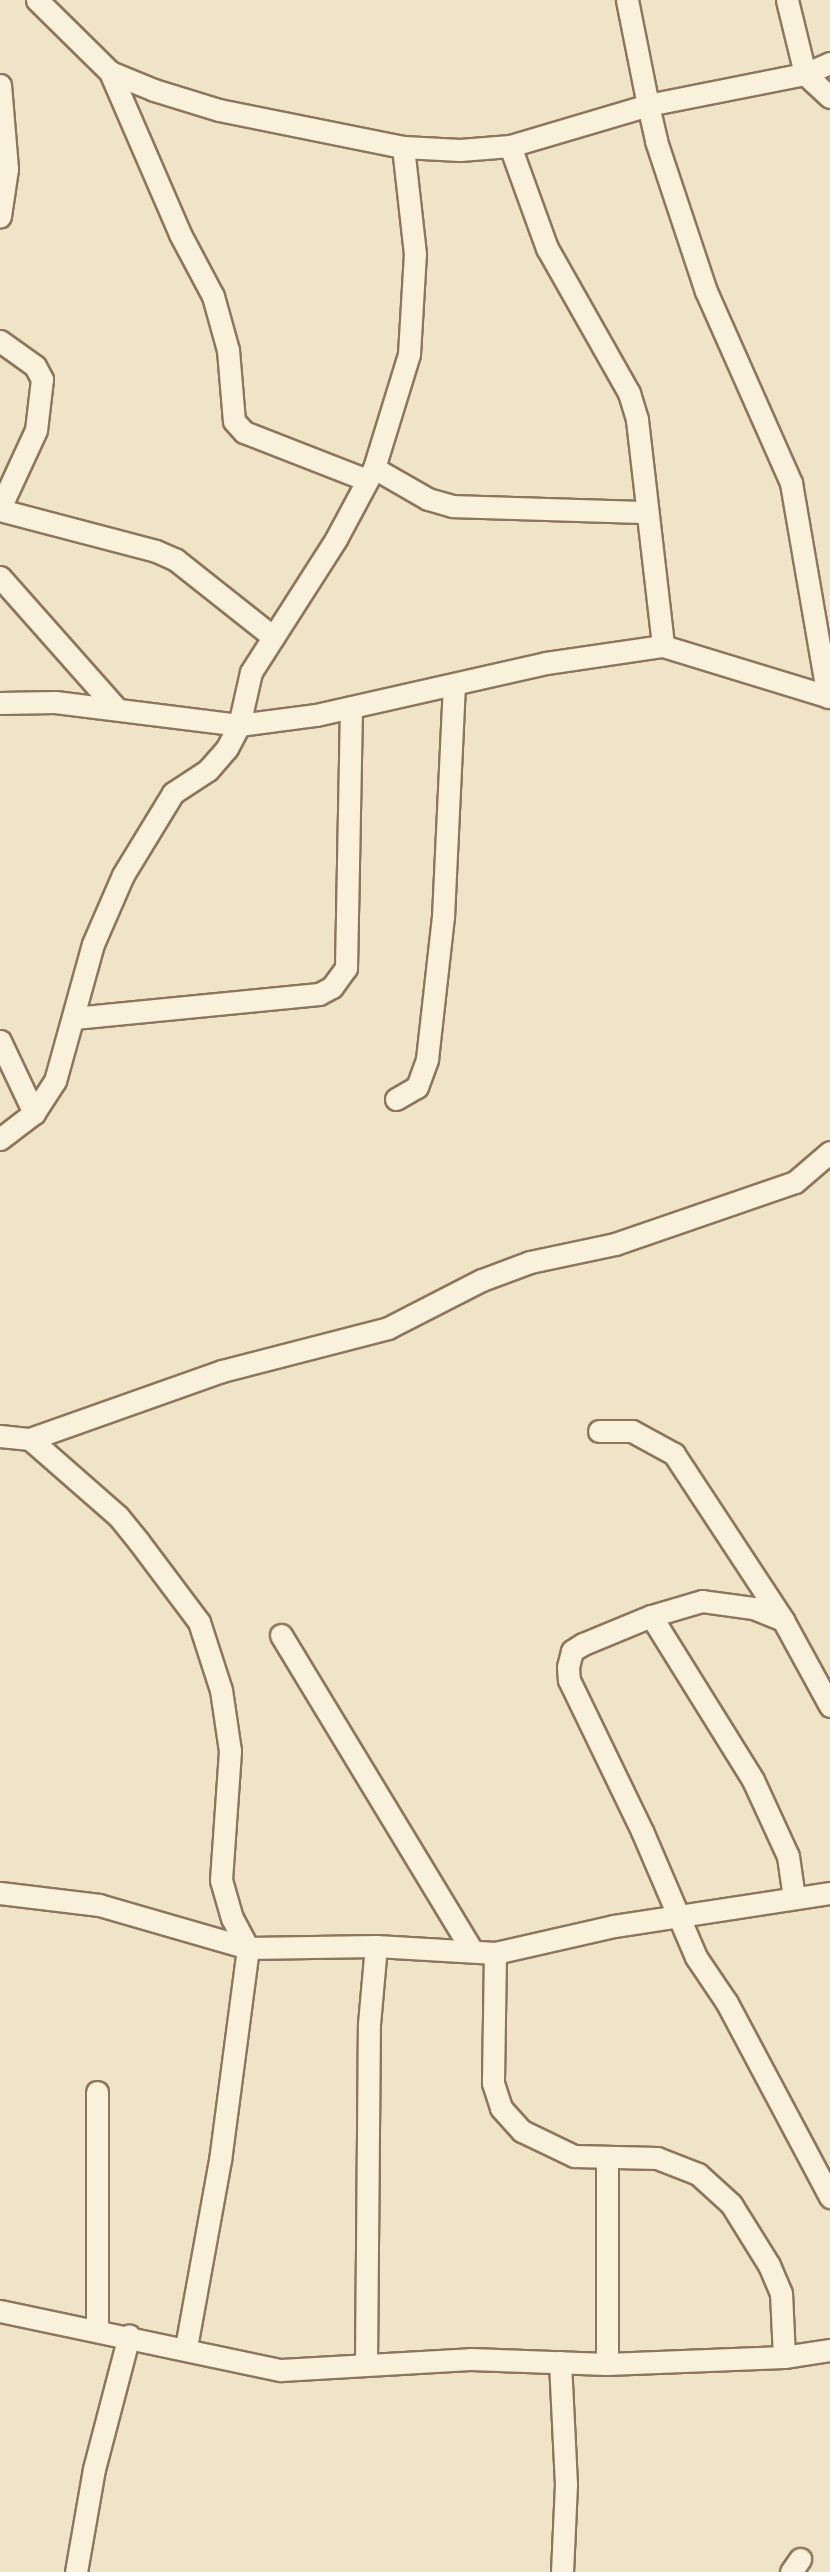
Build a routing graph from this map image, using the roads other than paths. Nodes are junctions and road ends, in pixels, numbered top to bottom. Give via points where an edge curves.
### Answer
1 (37, 0) edge
2 (627, 0) edge
3 (787, 0) edge
4 (830, 63) edge
5 (110, 72) junction
6 (804, 74) junction
7 (0, 85) edge
8 (830, 97) edge
9 (648, 106) junction
10 (510, 146) junction
11 (403, 147) junction
12 (0, 216) edge
13 (0, 341) edge
14 (370, 474) junction
15 (0, 509) edge
16 (647, 512) junction
17 (0, 577) edge
18 (273, 637) junction
19 (663, 646) junction
20 (454, 685) junction
21 (829, 697) edge
22 (0, 703) edge
23 (116, 708) junction
24 (351, 708) junction
25 (239, 725) junction
26 (74, 1018) junction
27 (0, 1041) edge
28 (396, 1098) dead end
29 (34, 1113) junction
30 (0, 1139) edge
31 (830, 1152) edge
32 (599, 1431) dead end
33 (0, 1436) edge
34 (30, 1439) junction
35 (651, 1616) junction
36 (783, 1620) junction
37 (281, 1635) dead end
38 (830, 1706) edge
39 (0, 1893) edge
40 (794, 1898) junction
41 (828, 1898) edge
42 (677, 1916) junction
43 (376, 1946) junction
44 (248, 1948) junction
45 (472, 1950) junction
46 (495, 1954) junction
47 (97, 2091) dead end
48 (607, 2159) junction
49 (830, 2197) edge
50 (0, 2311) edge
51 (97, 2330) junction
52 (129, 2336) junction
53 (186, 2348) junction
54 (830, 2350) edge
55 (784, 2357) junction
56 (366, 2362) junction
57 (560, 2362) junction
58 (607, 2364) junction
59 (76, 2572) edge
60 (562, 2572) edge

1 - 5 street
2 - 9 street
3 - 6 street
4 - 6 street
5 - 11 street via 219,110
5 - 14 street via 180,234 213,296 228,350 234,421 244,432
6 - 8 street
6 - 9 street
7 - 12 street via 7,169
9 - 10 street
9 - 21 street via 706,291 791,483
10 - 11 street via 460,150
10 - 16 street via 547,248 629,393 637,420
11 - 14 street via 415,254 409,354
13 - 15 street via 35,366 42,379 36,430
14 - 16 street via 453,506
14 - 18 street via 336,539
15 - 18 street via 176,560
16 - 19 street
17 - 23 street
18 - 25 street via 251,671
19 - 20 street via 546,663
19 - 21 street
20 - 24 street
20 - 28 street via 443,917 427,1059 417,1087
22 - 23 street
23 - 25 street
24 - 25 street
24 - 26 street via 346,968 332,987 319,994
25 - 26 street via 208,770 173,793 161,808 123,875 93,944
26 - 29 street via 55,1081
27 - 29 street
29 - 30 street
31 - 34 street via 795,1182 615,1244 530,1262 482,1280 388,1328 222,1371
32 - 36 street via 632,1431 674,1454
33 - 34 street
34 - 44 street via 118,1516 200,1622 230,1751 221,1880 232,1918
35 - 36 street via 702,1601
35 - 40 street via 775,1823 788,1856
35 - 42 street via 572,1651 569,1680 642,1831
36 - 38 street
37 - 45 street
39 - 44 street via 99,1905
40 - 41 street
40 - 42 street
42 - 46 street
42 - 49 street
43 - 44 street
43 - 45 street
43 - 56 street via 369,2024
44 - 53 street via 220,2160
45 - 46 street
46 - 48 street via 493,2083 501,2108 522,2131 550,2146 574,2156
47 - 51 street
48 - 55 street via 657,2158 698,2174 731,2204 754,2236 781,2292
48 - 58 street
50 - 51 street
51 - 52 street
52 - 53 street
52 - 59 street via 94,2469
53 - 56 street via 281,2370
54 - 55 street
55 - 58 street
56 - 57 street
57 - 58 street
57 - 60 street via 566,2484

